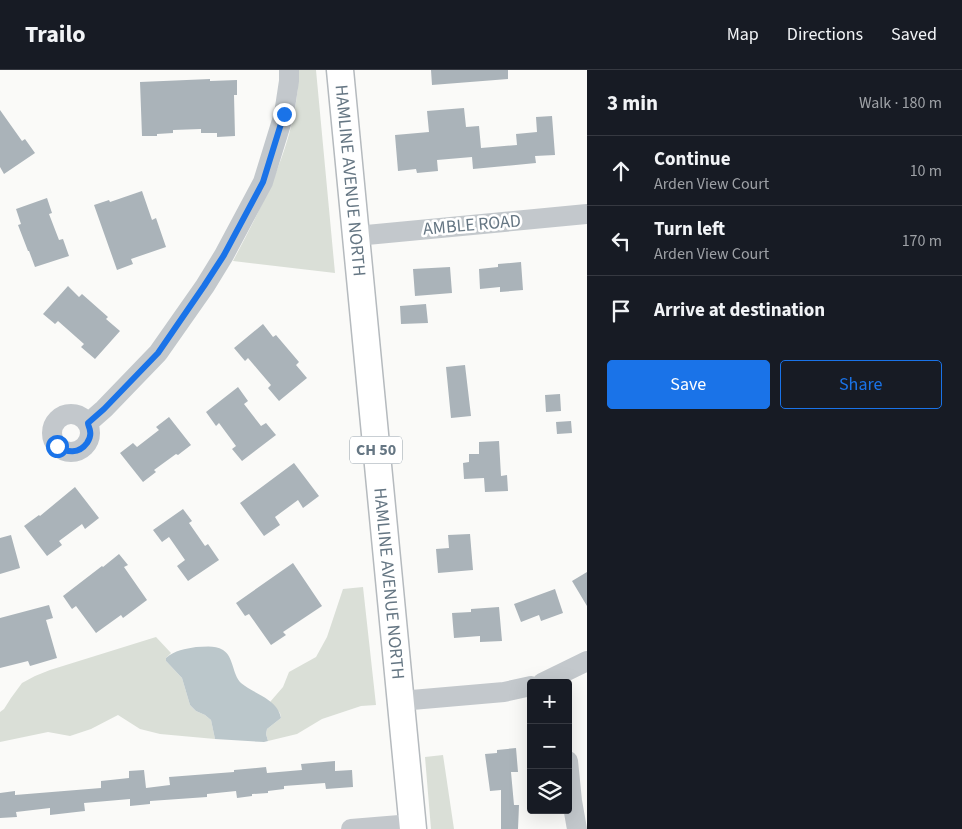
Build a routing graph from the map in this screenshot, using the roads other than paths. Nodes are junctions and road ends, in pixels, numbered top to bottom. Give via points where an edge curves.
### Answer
1 (289, 70) edge
2 (340, 70) edge
3 (587, 214) edge
4 (356, 236) junction
5 (88, 423) dead end
6 (587, 661) edge
7 (555, 679) edge
8 (527, 687) edge
9 (400, 701) junction
10 (569, 769) edge
11 (412, 826) edge
12 (351, 829) edge
13 (577, 829) edge

1 - 5 street via 284,114 263,182 224,255 158,353
2 - 4 main road, HAMLINE AVENUE NORTH / CH 50
3 - 4 street, AMBLE ROAD
4 - 9 main road, HAMLINE AVENUE NORTH / CH 50
6 - 7 street
8 - 9 street via 504,692
9 - 11 main road, HAMLINE AVENUE NORTH / CH 50
10 - 13 street
11 - 12 street

